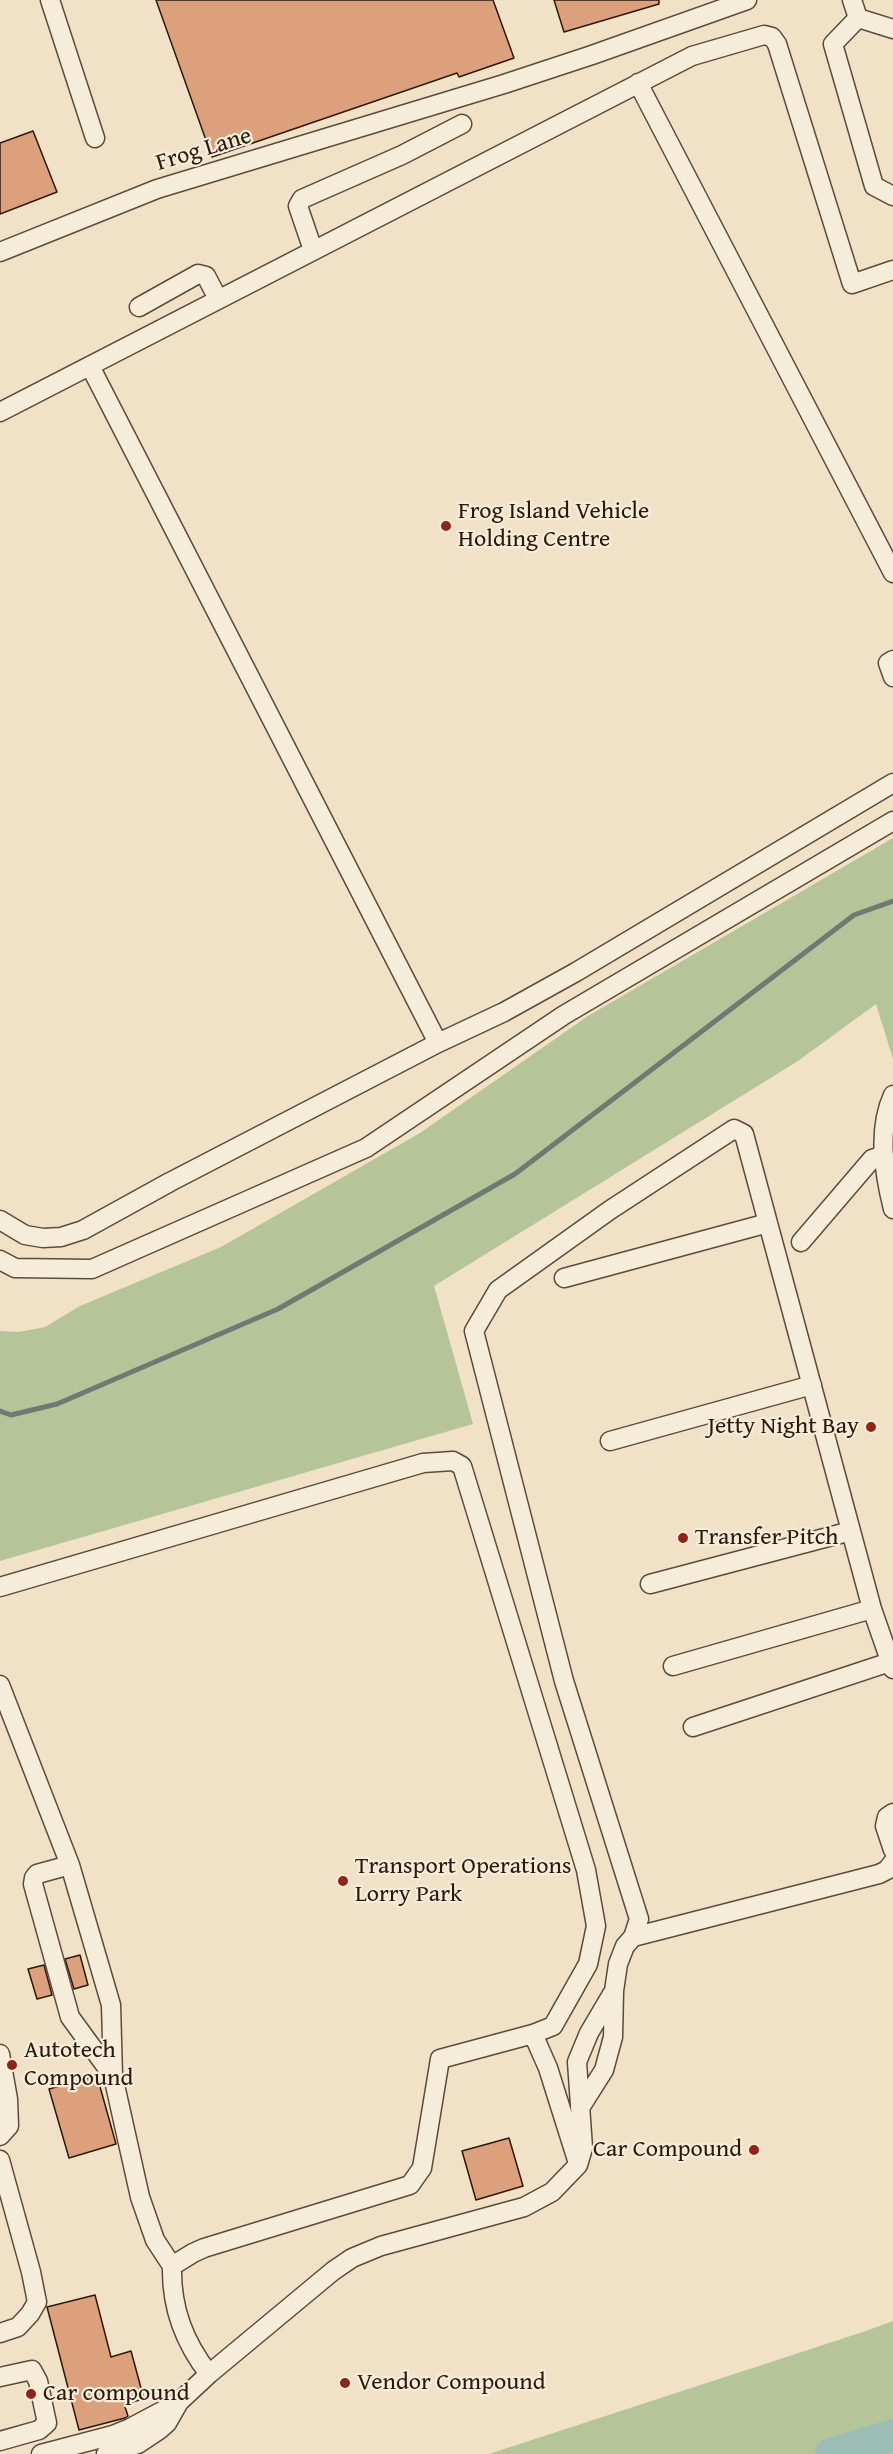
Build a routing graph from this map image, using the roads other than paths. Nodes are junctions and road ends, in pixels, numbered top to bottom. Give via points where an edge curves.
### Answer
1 (50, 0) edge
2 (747, 0) edge
3 (852, 0) edge
4 (858, 18) junction
5 (893, 29) edge
6 (638, 83) junction
7 (462, 124) dead end
8 (95, 138) dead end
9 (893, 196) edge
10 (313, 250) junction
11 (0, 252) edge
12 (893, 270) edge
13 (218, 299) junction
14 (139, 307) dead end
15 (90, 366) junction
16 (0, 412) edge
17 (893, 573) edge
18 (893, 660) edge
19 (893, 677) edge
20 (893, 783) edge
21 (893, 821) edge
22 (438, 1043) junction
23 (893, 1095) edge
24 (884, 1155) junction
25 (893, 1209) edge
26 (0, 1220) edge
27 (768, 1223) junction
28 (801, 1242) dead end
29 (0, 1260) edge
30 (564, 1278) dead end
31 (812, 1385) junction
32 (610, 1442) dead end
33 (851, 1531) junction
34 (650, 1584) dead end
35 (0, 1587) edge
36 (872, 1609) junction
37 (673, 1666) dead end
38 (892, 1666) edge
39 (0, 1685) edge
40 (693, 1727) dead end
41 (893, 1813) edge
42 (893, 1850) edge
43 (893, 1862) edge
44 (70, 1865) junction
45 (633, 1937) junction
46 (614, 1991) junction
47 (533, 2034) junction
48 (0, 2054) edge
49 (113, 2076) junction
50 (580, 2108) junction
51 (0, 2136) edge
52 (0, 2160) edge
53 (578, 2165) junction
54 (172, 2266) junction
55 (0, 2333) edge
56 (209, 2374) junction
57 (0, 2377) edge
58 (179, 2402) junction
59 (0, 2441) edge
60 (46, 2453) edge
61 (106, 2454) edge

1 - 8 lane
2 - 11 lane, Frog Lane via 592,55 157,189
3 - 4 lane
4 - 5 lane
4 - 9 lane via 833,44 874,186
6 - 10 lane
6 - 12 lane via 692,56 764,35 772,37 852,284
6 - 17 lane
7 - 10 lane via 302,199 298,206
10 - 13 lane
13 - 14 lane via 206,276 198,274
13 - 15 lane
15 - 16 lane
15 - 22 lane
18 - 19 lane via 888,663
20 - 22 lane via 576,972
21 - 29 lane via 564,1015 366,1148 92,1269 15,1268
22 - 26 lane via 83,1230 43,1238 25,1235
23 - 24 lane via 885,1127
24 - 25 lane
24 - 28 lane via 872,1159
27 - 30 lane
27 - 31 lane
27 - 45 lane via 744,1134 734,1129 498,1290 474,1331 564,1681 636,1907 639,1919
31 - 32 lane
31 - 33 lane
33 - 34 lane
33 - 36 lane
35 - 47 lane via 423,1463 453,1461 462,1466 586,1870 596,1926 588,1964 553,2026
36 - 37 lane
36 - 38 lane
38 - 40 lane
39 - 44 lane
41 - 42 lane via 887,1817 885,1826
43 - 45 lane via 879,1874
44 - 49 lane via 111,2005
44 - 49 lane via 37,1874 33,1884 70,2017
45 - 46 lane via 618,1964
46 - 50 lane via 613,2037 604,2070
46 - 50 lane via 577,2062
47 - 53 lane via 548,2068
47 - 54 lane via 440,2059 422,2168 410,2185 204,2248
48 - 51 lane via 9,2126
49 - 54 lane via 140,2197 155,2240
50 - 53 lane via 583,2148
52 - 55 lane via 37,2302 18,2327
53 - 56 lane via 552,2192 524,2207 381,2246 352,2259
54 - 56 lane via 174,2306 193,2354
56 - 58 lane
57 - 59 lane via 32,2370 47,2423 39,2430
58 - 60 lane via 130,2428
58 - 61 lane via 167,2423 147,2439

